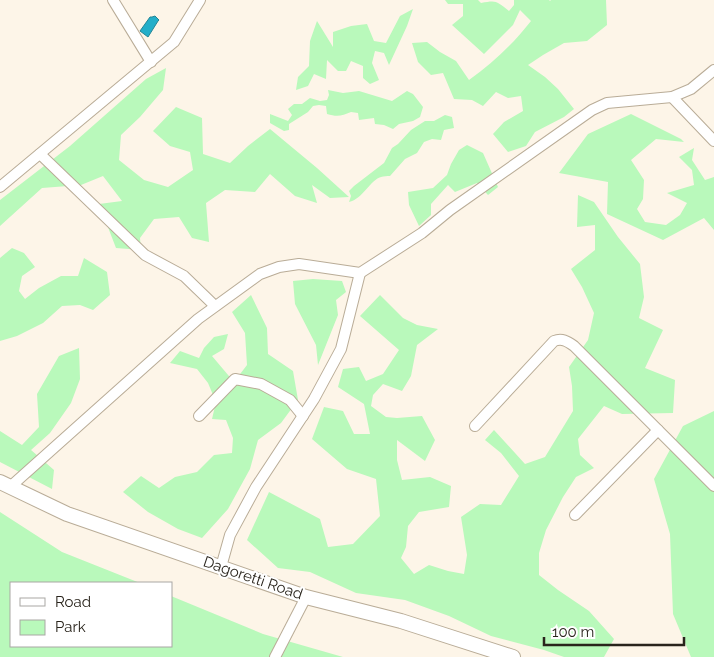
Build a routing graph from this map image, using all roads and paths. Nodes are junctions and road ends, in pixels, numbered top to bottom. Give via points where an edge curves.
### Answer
1 (114, 0) edge
2 (196, 2) edge
3 (151, 62) junction
4 (714, 70) edge
5 (672, 97) junction
6 (714, 141) edge
7 (40, 154) junction
8 (0, 187) edge
9 (360, 273) junction
10 (215, 306) junction
11 (199, 416) dead end
12 (303, 416) junction
13 (475, 426) dead end
14 (658, 430) junction
15 (5, 484) edge
16 (714, 486) edge
17 (575, 515) dead end
18 (221, 567) junction
19 (306, 597) junction
20 (275, 657) edge
21 (512, 657) edge

1 - 3 street
2 - 3 street via 174,42
3 - 7 street
4 - 5 street via 691,89
5 - 6 street
5 - 9 street via 608,103 592,110 422,233
7 - 8 street
7 - 10 street via 145,255 184,276
9 - 10 street via 299,264 279,267 260,274
9 - 12 street via 341,349
10 - 15 street
11 - 12 street via 235,379 261,384 290,400
12 - 18 street via 230,535
13 - 14 street via 559,339 574,346
14 - 16 street
14 - 17 street
15 - 18 main road, Dagoretti Road via 67,514
18 - 19 main road, Dagoretti Road
19 - 20 street
19 - 21 main road, Dagoretti Road via 401,621

